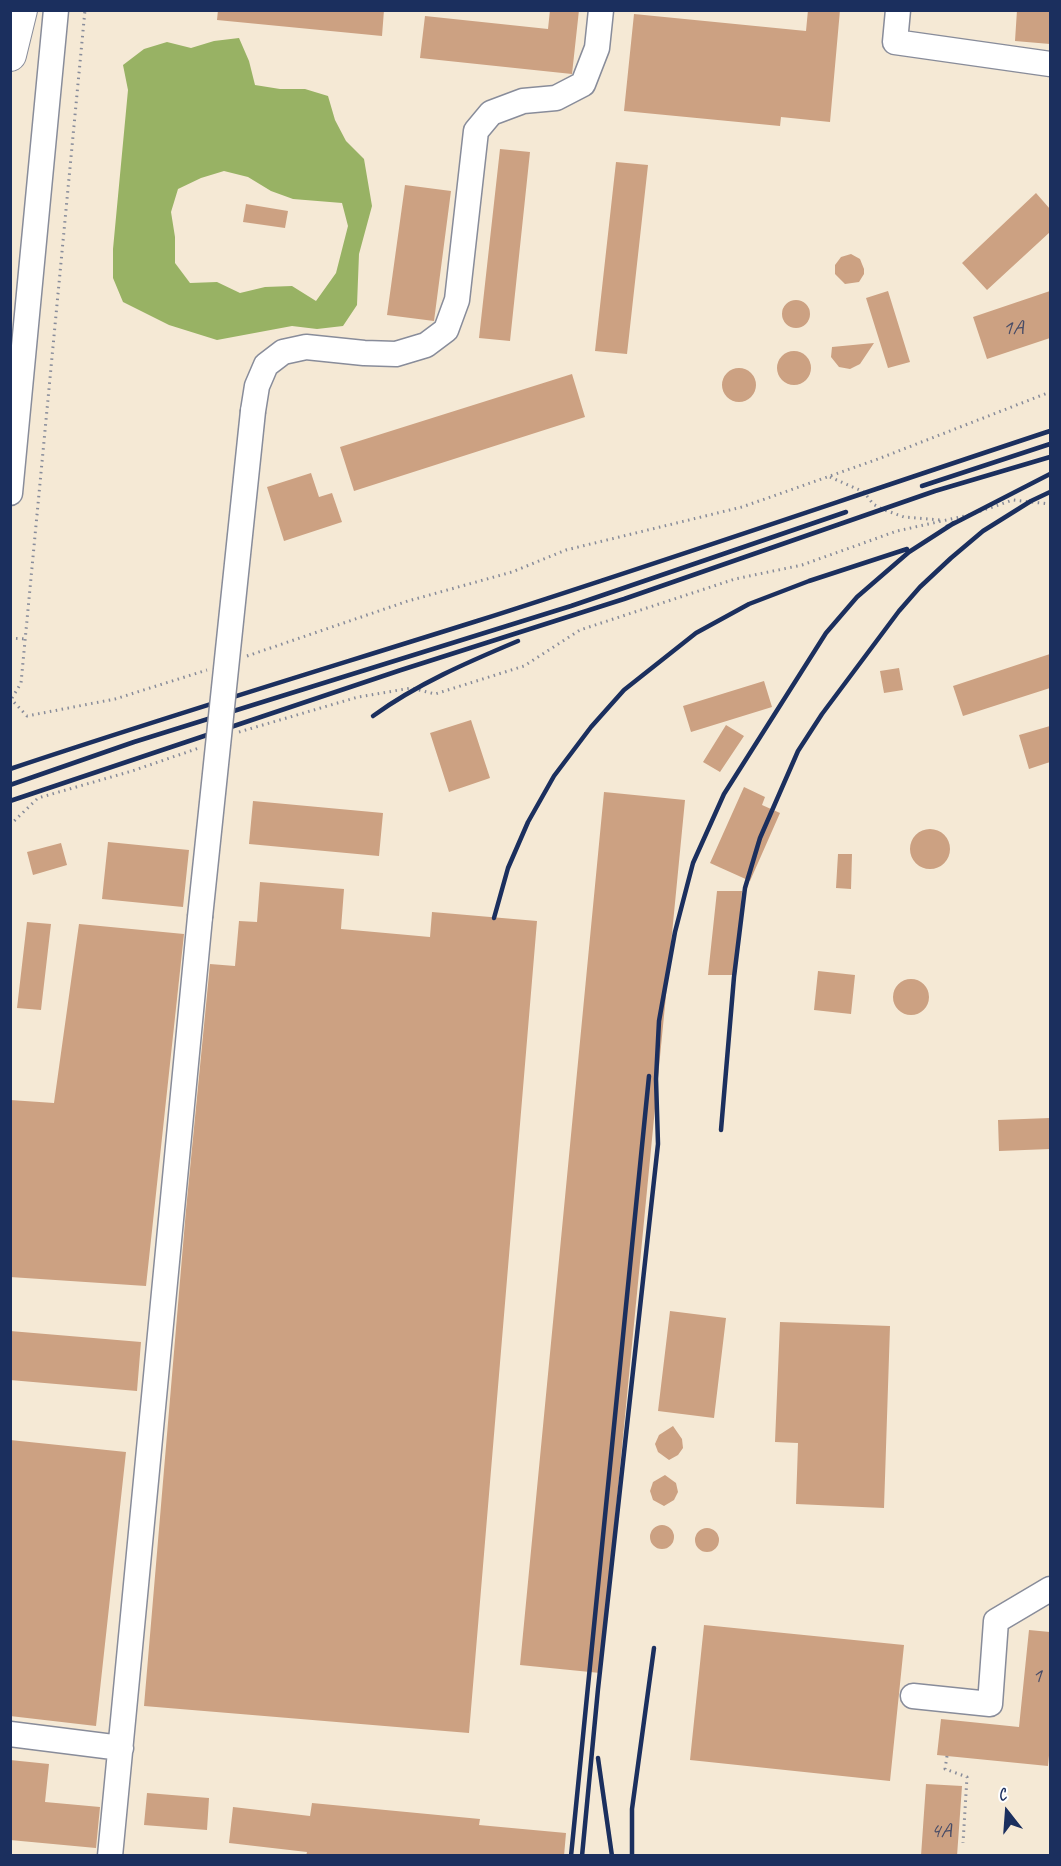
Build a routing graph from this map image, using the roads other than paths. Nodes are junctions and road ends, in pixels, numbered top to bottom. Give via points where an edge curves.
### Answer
1 (21, 10) edge
2 (56, 10) edge
3 (601, 10) edge
4 (898, 10) edge
5 (10, 55) edge
6 (1050, 64) edge
7 (10, 493) edge
8 (1050, 1588) edge
9 (914, 1696) dead end
10 (10, 1734) edge
11 (121, 1748) junction
12 (110, 1856) edge

1 - 5 main road
2 - 7 street
3 - 11 street, bridge via 597,48 583,84 556,98 523,101 491,112 476,131 457,300 446,330 426,345 396,354 306,347 283,352 266,366 257,386 200,917
4 - 6 street via 895,42
8 - 9 street via 996,1621 990,1704
10 - 11 street
11 - 12 street

